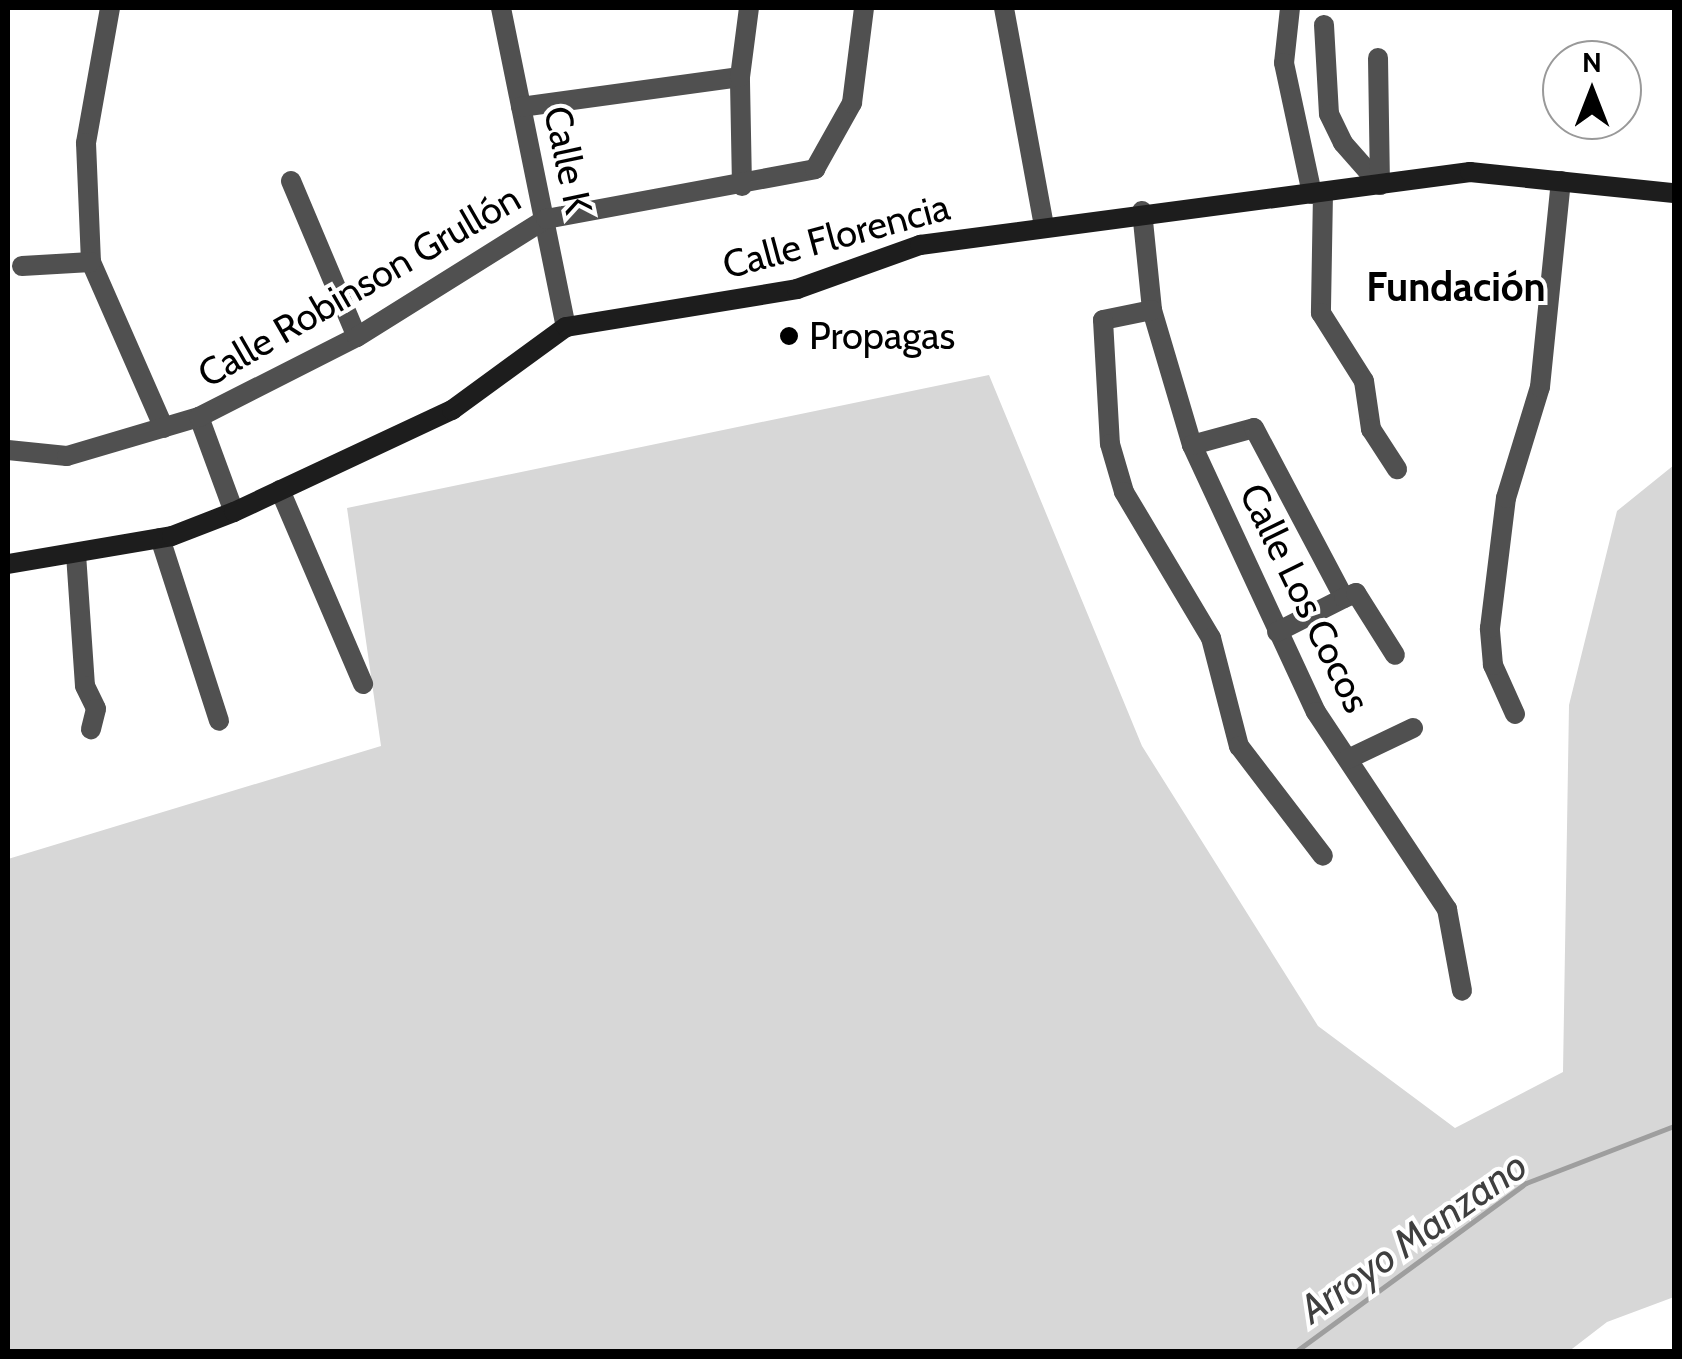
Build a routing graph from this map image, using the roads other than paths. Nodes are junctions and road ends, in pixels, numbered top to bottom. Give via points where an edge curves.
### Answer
1 (110, 8) edge
2 (501, 8) edge
3 (748, 8) edge
4 (864, 8) edge
5 (1004, 8) edge
6 (1290, 8) edge
7 (1324, 25) dead end
8 (1378, 58) dead end
9 (740, 77) junction
10 (521, 108) junction
11 (291, 180) dead end
12 (1560, 181) junction
13 (1380, 184) junction
14 (742, 186) junction
15 (1674, 192) edge
16 (1318, 194) junction
17 (1142, 211) junction
18 (546, 218) junction
19 (1044, 224) junction
20 (90, 262) junction
21 (22, 266) dead end
22 (1152, 310) junction
23 (566, 327) junction
24 (358, 337) junction
25 (199, 417) junction
26 (164, 428) junction
27 (1192, 445) junction
28 (8, 450) edge
29 (1397, 469) dead end
30 (280, 490) junction
31 (234, 512) junction
32 (160, 538) junction
33 (76, 554) junction
34 (8, 564) edge
35 (1344, 598) junction
36 (1278, 632) junction
37 (1395, 655) dead end
38 (363, 684) dead end
39 (1515, 714) dead end
40 (219, 721) dead end
41 (1413, 728) dead end
42 (91, 729) dead end
43 (1348, 759) junction
44 (1322, 856) dead end
45 (1462, 990) dead end

1 - 20 street via 86,143
2 - 10 street, Calle K
3 - 9 street
4 - 14 street, Calle Robinson Grullón via 852,103 833,146 815,169
5 - 19 street
6 - 16 street via 1284,62
7 - 13 street via 1329,114
8 - 13 street
9 - 10 street
9 - 14 street
10 - 18 street, Calle K
11 - 24 street
12 - 13 street, Calle Florencia via 1470,172
12 - 15 street, Calle Florencia
12 - 39 street via 1540,387 1506,498 1490,628 1493,664
13 - 16 street, Calle Florencia
14 - 18 street, Calle Robinson Grullón
16 - 17 street, Calle Florencia
16 - 29 street via 1322,313 1364,381 1371,429
17 - 19 street, Calle Florencia
17 - 22 street, Calle Los Cocos
18 - 23 street, Calle K
18 - 24 street, Calle Robinson Grullón
19 - 23 street, Calle Florencia via 920,245 816,284 748,299
20 - 21 street
20 - 26 street
22 - 27 street, Calle Los Cocos
22 - 44 street via 1104,320 1110,444 1124,492 1211,638 1238,746
23 - 30 street, Calle Florencia via 452,410
24 - 25 street, Calle Robinson Grullón
25 - 26 street, Calle Robinson Grullón
25 - 31 street
26 - 28 street, Calle Robinson Grullón via 67,456
27 - 35 street via 1254,428
27 - 36 street, Calle Los Cocos
30 - 31 street, Calle Florencia
30 - 38 street
31 - 32 street, Calle Florencia
32 - 33 street, Calle Florencia
32 - 40 street
33 - 34 street, Calle Florencia
33 - 42 street via 85,686 96,709
35 - 36 street
35 - 37 street via 1356,593
36 - 43 street, Calle Los Cocos via 1316,712
41 - 43 street
43 - 45 street, Calle Los Cocos via 1447,908

